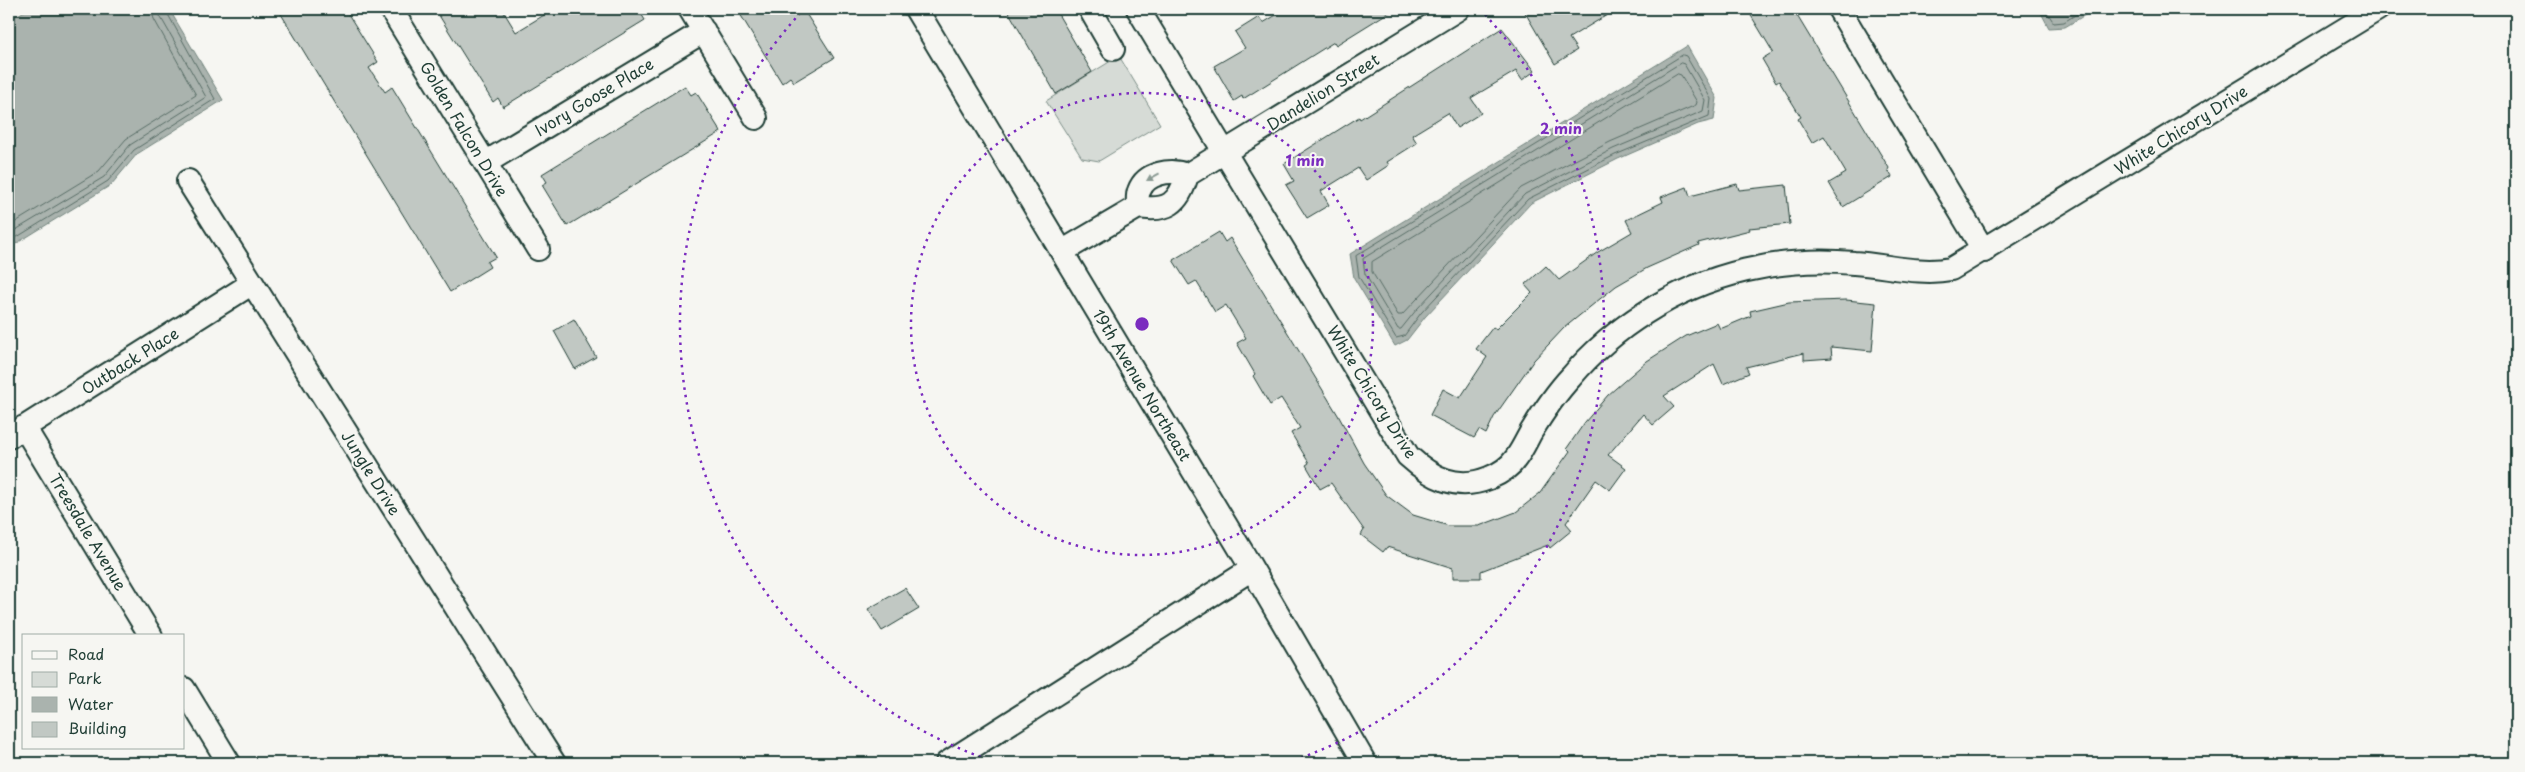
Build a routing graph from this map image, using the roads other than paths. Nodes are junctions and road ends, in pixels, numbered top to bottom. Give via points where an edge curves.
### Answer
1 (391, 9) edge
2 (690, 9) edge
3 (916, 9) edge
4 (1090, 9) edge
5 (1138, 9) edge
6 (1458, 9) edge
7 (1839, 9) edge
8 (2378, 9) edge
9 (704, 31) junction
10 (1113, 49) dead end
11 (756, 118) dead end
12 (1225, 152) junction
13 (485, 163) junction
14 (1187, 175) junction
15 (188, 181) dead end
16 (1138, 207) junction
17 (538, 249) dead end
18 (1062, 251) junction
19 (1984, 251) junction
20 (251, 284) junction
21 (17, 432) edge
22 (1252, 569) junction
23 (150, 634) edge
24 (185, 692) edge
25 (229, 763) edge
26 (554, 763) edge
27 (946, 763) edge
28 (1365, 763) edge

1 - 13 street, Golden Falcon Drive
2 - 9 street
3 - 18 street, 19th Avenue Northeast
4 - 10 street
5 - 12 street, White Chicory Drive
6 - 12 street, Dandelion Street
7 - 19 street
8 - 19 street, White Chicory Drive
9 - 11 street
9 - 13 street, Ivory Goose Place
12 - 14 street, Dandelion Street
12 - 19 street, White Chicory Drive via 1408,456 1439,480 1455,484 1478,482 1499,474 1516,460 1570,377 1644,313 1683,292 1724,274 1781,264 1844,262 1935,272 1951,269
13 - 17 street, Golden Falcon Drive
14 - 16 street via 1176,200 1158,208
14 -> 16 street via 1178,171 1148,179 1139,191
15 - 20 street, Jungle Drive
16 - 18 street
18 - 22 street, 19th Avenue Northeast
20 - 21 street, Outback Place
20 - 26 street, Jungle Drive
21 - 23 street, Treesdale Avenue
22 - 27 street
22 - 28 street, 19th Avenue Northeast
24 - 25 street

